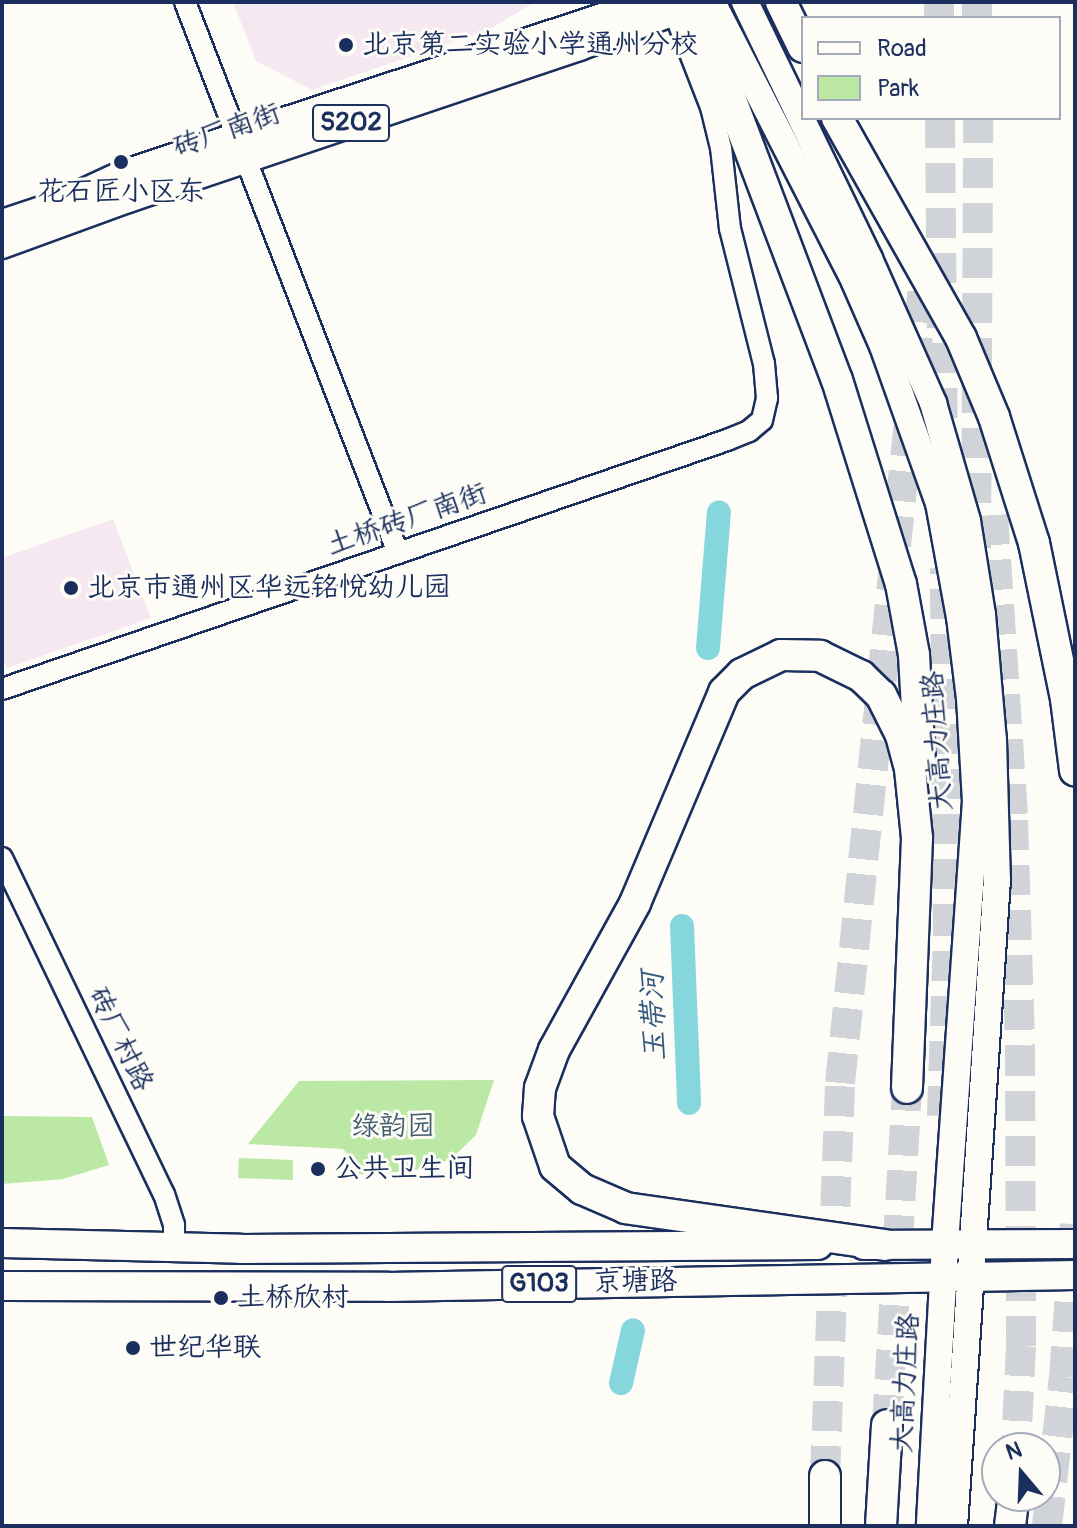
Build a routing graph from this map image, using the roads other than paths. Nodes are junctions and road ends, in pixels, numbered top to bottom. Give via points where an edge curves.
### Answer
1 (185, 2) edge
2 (648, 2) edge
3 (745, 2) edge
4 (781, 2) edge
5 (695, 5) edge
6 (801, 43) edge
7 (801, 120) edge
8 (801, 120) edge
9 (838, 120) edge
10 (241, 148) junction
11 (2, 223) edge
12 (2, 245) edge
13 (398, 553) junction
14 (2, 689) edge
15 (1075, 770) edge
16 (917, 838) junction
17 (2, 858) edge
18 (907, 1088) tunnel mouth
19 (2, 1243) edge
20 (1075, 1244) edge
21 (885, 1245) junction
22 (958, 1245) junction
23 (174, 1247) junction
24 (1075, 1275) edge
25 (956, 1277) junction
26 (2, 1286) edge
27 (887, 1425) tunnel mouth
28 (825, 1476) tunnel mouth
29 (825, 1526) edge
30 (881, 1526) edge
31 (930, 1526) edge
32 (954, 1526) edge

1 - 10 street
2 - 10 main road, 砖厂南街 / S202
3 - 8 main road, 大高力庄路
4 - 6 highway
5 - 10 main road, 砖厂南街 / S202
5 - 13 street, 土桥砖厂南街 via 730,229 764,364 767,398 762,420 749,431
5 - 16 highway via 837,380 901,584 914,655 920,738
5 - 22 main road, 大高力庄路 via 855,282 939,503 970,698 976,801
7 - 22 main road, 大高力庄路 via 933,403 967,521 982,615 997,879
9 - 15 highway via 961,338 994,417 1034,543
10 - 11 main road, 砖厂南街 / S202 via 118,175 56,205
10 - 12 main road, 砖厂南街 / S202
10 - 13 street
13 - 14 street, 土桥砖厂南街
16 - 18 highway
16 - 21 highway via 901,735 881,695 861,676 820,656 797,654 742,674 724,692 635,903 554,1050 540,1088 538,1116 555,1166 582,1189 626,1208
17 - 23 street, 砖厂村路 via 164,1194 174,1225
19 - 23 highway, 京塘路 / G103
20 - 22 highway, 京塘路 / G103
21 - 22 highway, 京塘路 / G103
21 - 23 highway, 京塘路 / G103
22 - 25 main road, 大高力庄路
24 - 25 highway, 京塘路 / G103
25 - 26 highway, 京塘路 / G103 via 388,1287
25 - 31 main road, 大高力庄路
25 - 32 main road, 大高力庄路
27 - 30 highway
28 - 29 highway

